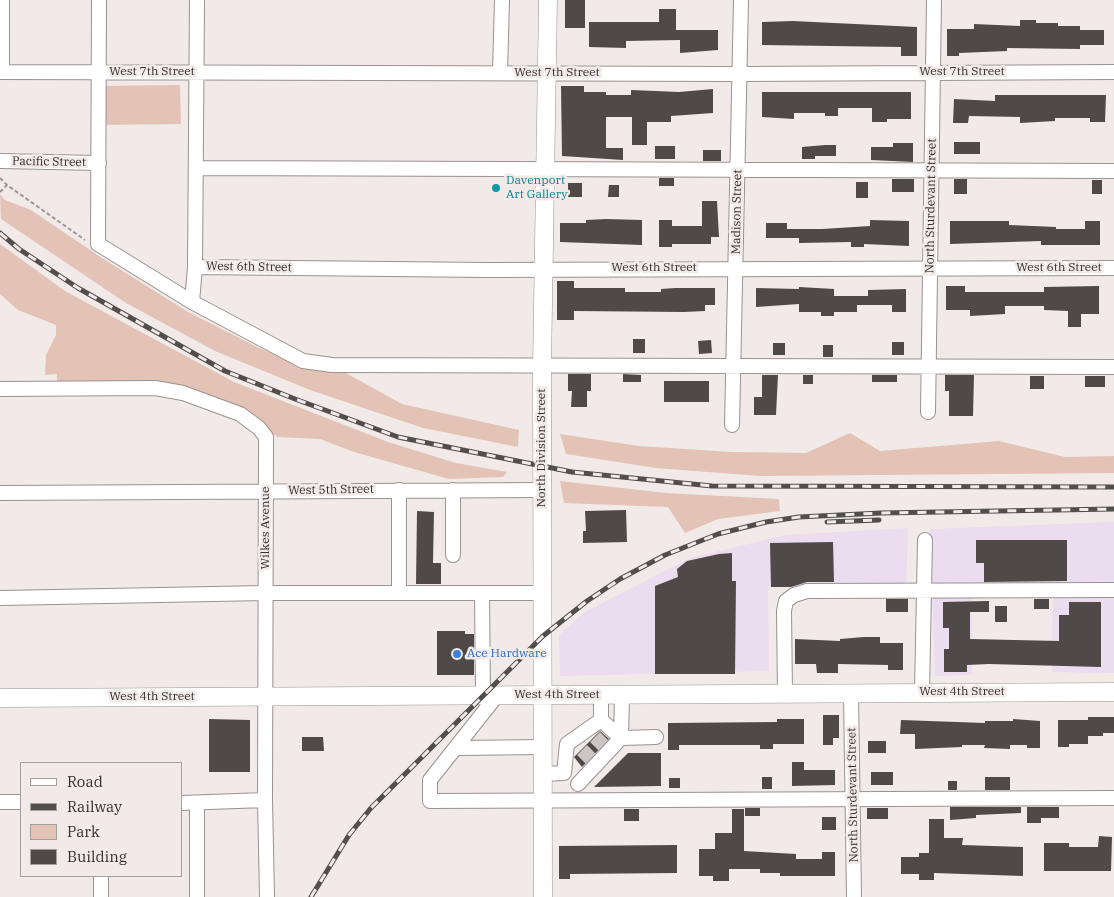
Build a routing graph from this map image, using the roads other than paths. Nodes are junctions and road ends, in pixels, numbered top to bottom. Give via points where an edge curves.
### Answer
1 (2, 0) edge
2 (99, 0) edge
3 (196, 0) edge
4 (502, 0) edge
5 (548, 0) edge
6 (741, 0) edge
7 (934, 0) edge
8 (1, 72) edge
9 (99, 72) junction
10 (195, 72) junction
11 (933, 72) junction
12 (1114, 72) edge
13 (500, 73) junction
14 (547, 73) junction
15 (739, 74) junction
16 (0, 161) edge
17 (98, 163) junction
18 (196, 168) junction
19 (546, 169) junction
20 (738, 169) junction
21 (932, 170) junction
22 (1114, 171) edge
23 (195, 267) junction
24 (736, 268) junction
25 (931, 268) junction
26 (1114, 268) edge
27 (544, 269) junction
28 (192, 302) junction
29 (542, 366) junction
30 (734, 366) junction
31 (929, 367) junction
32 (1114, 367) edge
33 (0, 389) edge
34 (928, 412) dead end
35 (732, 425) dead end
36 (399, 490) junction
37 (453, 490) junction
38 (541, 490) junction
39 (266, 491) junction
40 (0, 493) edge
41 (925, 540) dead end
42 (453, 555) dead end
43 (1114, 590) edge
44 (924, 592) junction
45 (266, 593) junction
46 (399, 593) junction
47 (482, 593) junction
48 (542, 593) junction
49 (0, 598) edge
50 (922, 692) junction
51 (1114, 692) edge
52 (785, 693) junction
53 (851, 693) junction
54 (601, 694) junction
55 (622, 694) junction
56 (490, 695) junction
57 (543, 695) junction
58 (265, 696) junction
59 (0, 698) edge
60 (601, 720) junction
61 (656, 737) dead end
62 (621, 738) junction
63 (599, 740) junction
64 (543, 747) junction
65 (457, 748) junction
66 (586, 753) junction
67 (564, 773) junction
68 (543, 774) junction
69 (578, 784) junction
70 (1114, 798) edge
71 (854, 799) junction
72 (265, 800) junction
73 (543, 801) junction
74 (579, 801) junction
75 (0, 802) edge
76 (20, 802) edge
77 (182, 803) edge
78 (197, 803) junction
79 (101, 877) edge
80 (101, 897) edge
81 (198, 897) edge
82 (267, 897) edge
83 (544, 897) edge
84 (854, 897) edge

1 - 8 street
2 - 9 street
3 - 10 street
4 - 13 street
5 - 14 main road, North Division Street
6 - 15 street, Madison Street
7 - 11 street, North Sturdevant Street
8 - 9 street, West 7th Street
9 - 10 street, West 7th Street
9 - 17 street
10 - 13 street, West 7th Street
10 - 18 street
11 - 12 street, West 7th Street
11 - 15 street, West 7th Street
11 - 21 street, North Sturdevant Street
13 - 14 street, West 7th Street
14 - 15 street, West 7th Street
14 - 19 main road, North Division Street
15 - 20 street, Madison Street
16 - 17 street, Pacific Street
17 - 28 street via 98,244
18 - 19 street
18 - 23 street
19 - 20 street
19 - 27 main road, North Division Street
20 - 21 street
20 - 24 street, Madison Street
21 - 22 street
21 - 25 street, North Sturdevant Street
23 - 27 street, West 6th Street
23 - 28 street
24 - 25 street, West 6th Street
24 - 27 street, West 6th Street
24 - 30 street, Madison Street
25 - 26 street, West 6th Street
25 - 31 street, North Sturdevant Street
27 - 29 main road, North Division Street
28 - 29 street via 303,361 332,365
29 - 30 street
29 - 38 main road, North Division Street
30 - 31 street
30 - 35 street, Madison Street
31 - 32 street
31 - 34 street, North Sturdevant Street
33 - 39 street, Wilkes Avenue via 155,388 240,414 266,437
36 - 37 street, West 5th Street
36 - 39 street, West 5th Street
36 - 46 street
37 - 38 street, West 5th Street
37 - 42 street
38 - 48 main road, North Division Street
39 - 40 street, West 5th Street
39 - 45 street, Wilkes Avenue
41 - 44 street
43 - 44 street
44 - 50 street
44 - 52 street via 807,591 794,595 786,601 784,611
45 - 46 street
45 - 49 street
45 - 58 street, Wilkes Avenue
46 - 47 street
47 - 48 street
47 - 56 street
48 - 57 main road, North Division Street
50 - 51 main road, West 4th Street
50 - 53 main road, West 4th Street
52 - 53 main road, West 4th Street
52 - 55 main road, West 4th Street
53 - 71 street, North Sturdevant Street
54 - 55 main road, West 4th Street
54 - 57 main road, West 4th Street
54 - 60 street
55 - 62 street
56 - 57 main road, West 4th Street
56 - 58 main road, West 4th Street
56 - 65 street
57 - 64 main road, North Division Street
58 - 59 main road, West 4th Street
58 - 72 street, Wilkes Avenue
60 - 62 street
60 - 63 street
61 - 62 street
62 - 63 street
63 - 66 street
63 - 66 street
64 - 65 street
64 - 68 main road, North Division Street
65 - 73 street via 430,780 430,801
66 - 67 street via 567,744
66 - 69 street
67 - 68 street
67 - 69 street
68 - 73 main road, North Division Street
69 - 74 street
70 - 71 street
71 - 74 street
71 - 84 street, North Sturdevant Street
72 - 78 street
72 - 82 street, Wilkes Avenue
73 - 74 street
73 - 83 main road, North Division Street
75 - 76 street
77 - 78 street
78 - 81 street
79 - 80 street

